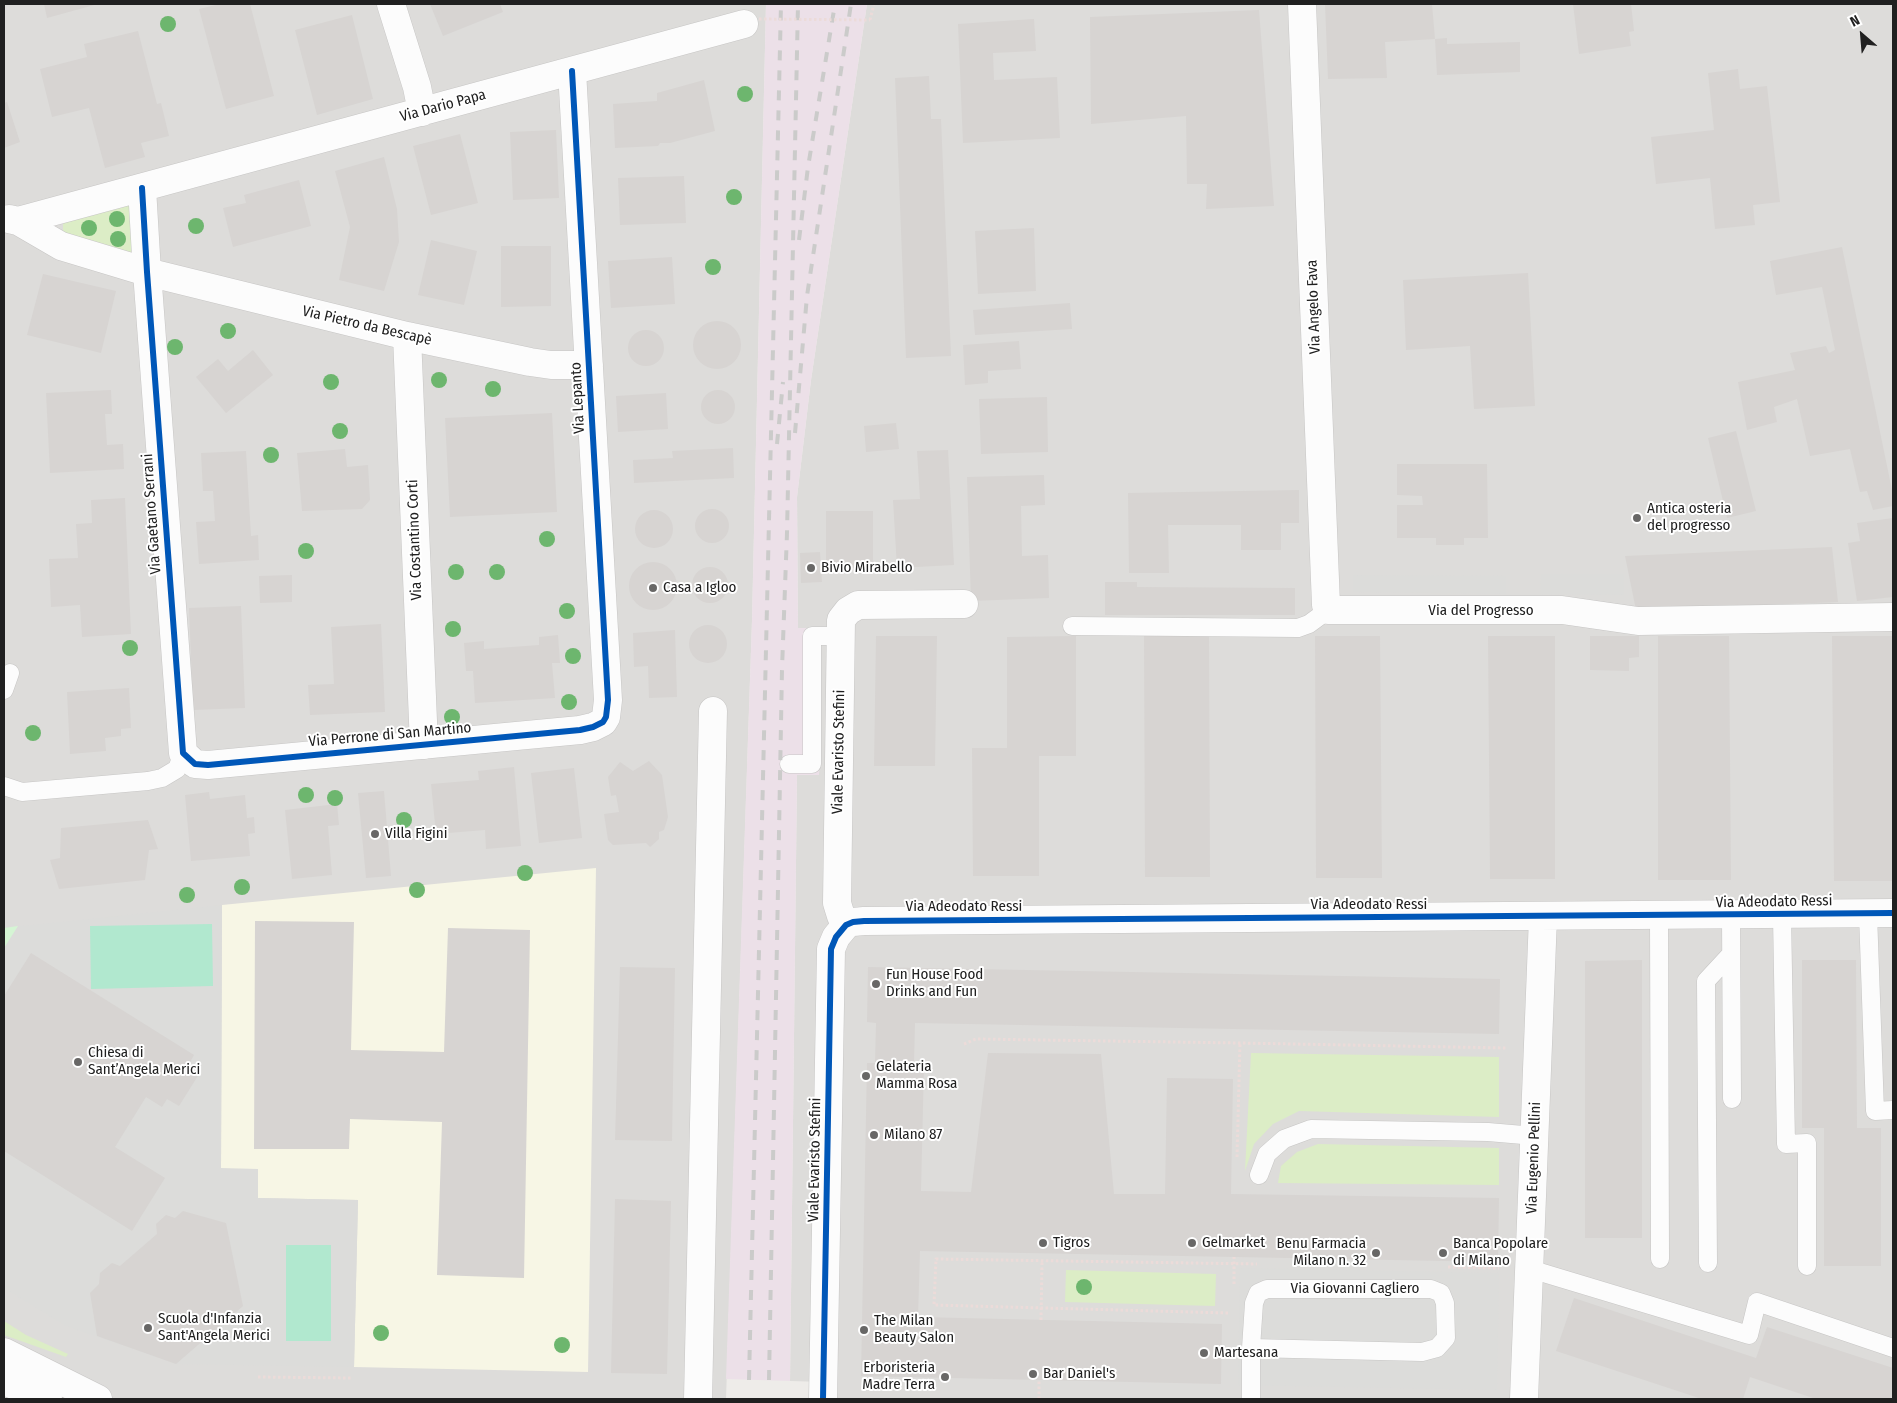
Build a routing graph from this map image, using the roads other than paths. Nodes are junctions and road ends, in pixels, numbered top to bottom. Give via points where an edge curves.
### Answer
1 (391, 4) edge
2 (1302, 4) edge
3 (751, 22) road end
4 (572, 71) junction
5 (422, 112) junction
6 (142, 188) junction
7 (11, 220) edge
8 (147, 272) junction
9 (406, 336) junction
10 (589, 365) junction
11 (964, 604) dead end
12 (1328, 610) junction
13 (1893, 617) edge
14 (844, 623) junction
15 (1072, 626) dead end
16 (10, 674) dead end
17 (4, 690) edge
18 (713, 711) dead end
19 (603, 722) joint
20 (424, 745) junction
21 (183, 753) junction
22 (789, 764) dead end
23 (4, 786) edge
24 (1881, 914) edge
25 (1731, 915) junction
26 (1782, 915) junction
27 (1659, 916) junction
28 (1543, 917) junction
29 (846, 925) junction
30 (1731, 954) junction
31 (1732, 1099) dead end
32 (1893, 1110) edge
33 (1535, 1136) junction
34 (1259, 1175) dead end
35 (1660, 1259) dead end
36 (1708, 1263) dead end
37 (1807, 1266) dead end
38 (1516, 1268) junction
39 (1251, 1348) junction
40 (1893, 1348) edge
41 (4, 1352) edge
42 (4, 1381) edge
43 (48, 1399) edge
44 (98, 1399) edge
45 (698, 1399) edge
46 (822, 1399) edge
47 (1251, 1399) edge
48 (1524, 1399) edge

1 - 5 street
2 - 12 street, Via Angelo Fava
3 - 4 street, Via Dario Papa
4 - 5 street, Via Dario Papa
4 - 10 street, Via Lepanto
5 - 6 street, Via Dario Papa
6 - 7 street, Via Dario Papa
6 - 8 street
7 - 8 street, Via Dario Papa via 61,246
8 - 9 street, Via Pietro da Bescapè
8 - 21 street, Via Gaetano Serrani
9 - 10 street, Via Pietro da Bescapè via 530,362
9 - 20 street, Via Costantino Corti
10 - 19 street, Via Lepanto via 608,700 608,712
11 - 14 street via 862,605 853,607
12 - 13 street, Via del Progresso via 1562,610 1638,620
12 - 15 lane via 1298,628
14 - 22 lane via 812,636 812,764
14 - 29 street, Viale Evaristo Stefini via 837,903
16 - 17 lane
18 - 45 street
19 - 20 street, Via Perrone di San Martino via 580,730
20 - 21 street, Via Perrone di San Martino via 208,765 195,764
21 - 23 lane via 178,769 148,781 22,792
24 - 26 street, Via Adeodato Ressi
24 - 32 lane via 1875,1111
25 - 26 street, Via Adeodato Ressi
25 - 27 street, Via Adeodato Ressi
25 - 30 lane
26 - 37 lane via 1786,1144 1807,1143
27 - 28 street, Via Adeodato Ressi
27 - 35 lane
28 - 29 street, Via Adeodato Ressi via 864,920
28 - 33 street, Via Eugenio Pellini
29 - 46 street, Viale Evaristo Stefini via 831,949
30 - 31 lane
30 - 36 lane via 1706,981
33 - 34 lane via 1488,1132 1311,1129 1278,1144 1267,1154
33 - 38 street, Via Eugenio Pellini
38 - 40 lane via 1749,1335 1757,1302
38 - 48 street, Via Eugenio Pellini
39 - 39 lane, Via Giovanni Cagliero via 1422,1352 1437,1348 1446,1338 1445,1303 1441,1293 1431,1289 1267,1289 1258,1293 1254,1303
39 - 47 lane, Via Giovanni Cagliero
41 - 44 street
42 - 43 street

